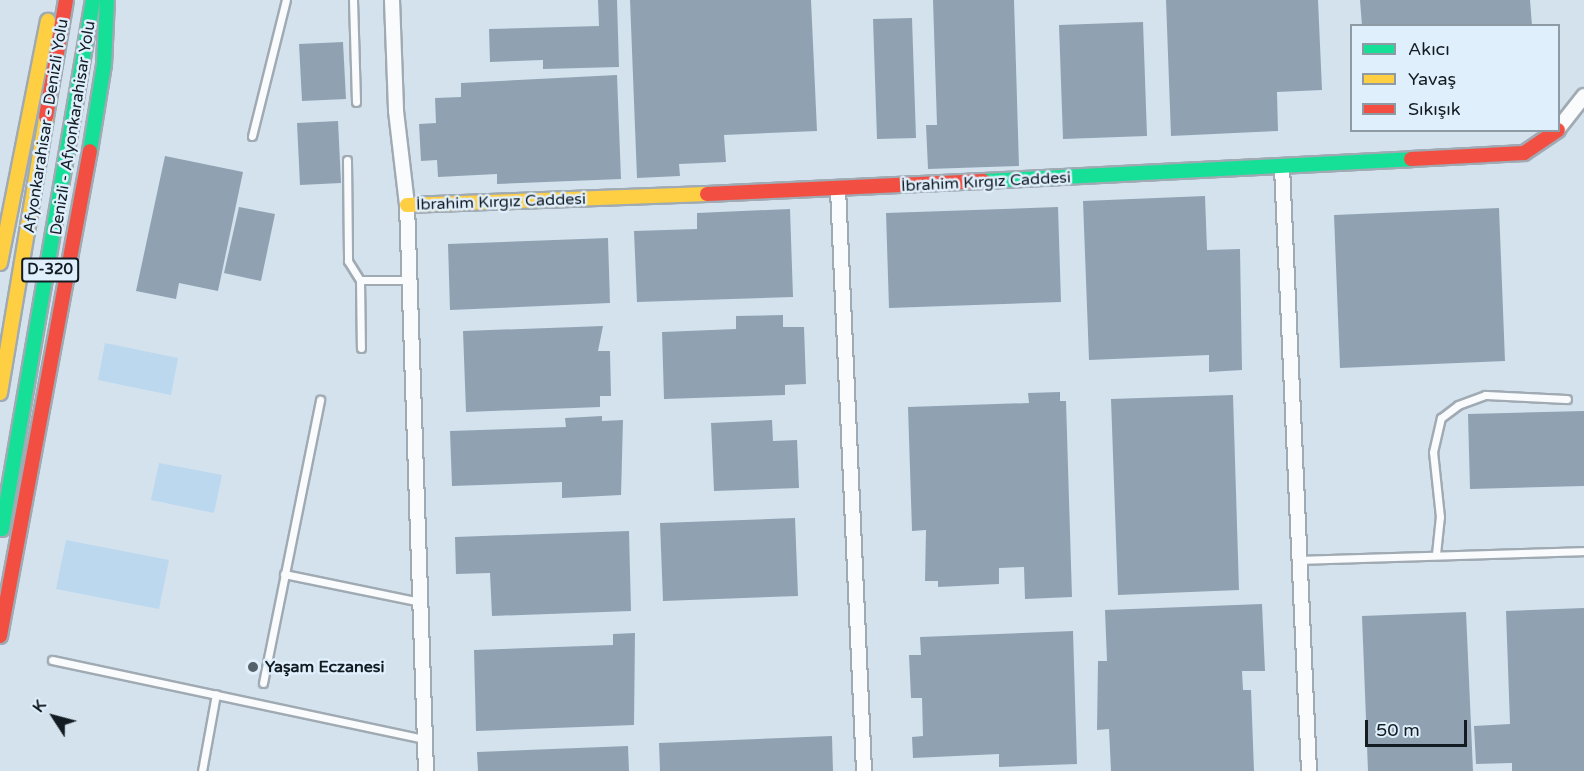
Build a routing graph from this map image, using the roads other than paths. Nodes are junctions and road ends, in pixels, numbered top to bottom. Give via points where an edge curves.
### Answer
1 (53, 0) edge
2 (66, 0) edge
3 (93, 0) edge
4 (107, 0) edge
5 (286, 0) edge
6 (353, 0) edge
7 (392, 0) edge
8 (1584, 96) edge
9 (356, 102) dead end
10 (1560, 127) edge
11 (1555, 132) edge
12 (252, 136) dead end
13 (347, 160) dead end
14 (1282, 167) junction
15 (838, 189) junction
16 (407, 205) junction
17 (0, 262) edge
18 (360, 280) junction
19 (409, 280) junction
20 (362, 348) dead end
21 (0, 393) edge
22 (1567, 399) dead end
23 (320, 400) dead end
24 (0, 538) edge
25 (1584, 551) edge
26 (1436, 554) junction
27 (1300, 560) junction
28 (284, 574) junction
29 (420, 602) junction
30 (0, 636) edge
31 (52, 660) dead end
32 (263, 683) dead end
33 (216, 694) junction
34 (424, 739) junction
35 (202, 771) edge
36 (426, 771) edge
37 (864, 771) edge
38 (1309, 771) edge

1 - 17 main road
2 - 21 main road, Afyonkarahisar - Denizli Yolu / D-320
3 - 24 main road, Denizli - Afyonkarahisar Yolu / D-320 via 46,293
4 - 30 main road via 104,65 72,265
5 - 12 lane
6 - 9 lane
7 - 16 street via 396,111
8 - 10 street, İbrahim Kırgız Caddesi
11 - 14 main road, İbrahim Kırgız Caddesi via 1524,153
13 - 18 lane via 348,261
14 - 15 main road, İbrahim Kırgız Caddesi
14 - 27 street
15 - 16 main road, İbrahim Kırgız Caddesi
15 - 37 street
16 - 19 street
18 - 19 lane
18 - 20 lane
19 - 29 street
22 - 26 lane via 1485,395 1458,405 1441,418 1433,452 1440,517
23 - 28 lane
25 - 26 lane
26 - 27 lane
27 - 38 street
28 - 29 lane
28 - 32 lane
29 - 34 street
31 - 33 lane
33 - 34 lane
33 - 35 lane
34 - 36 street

